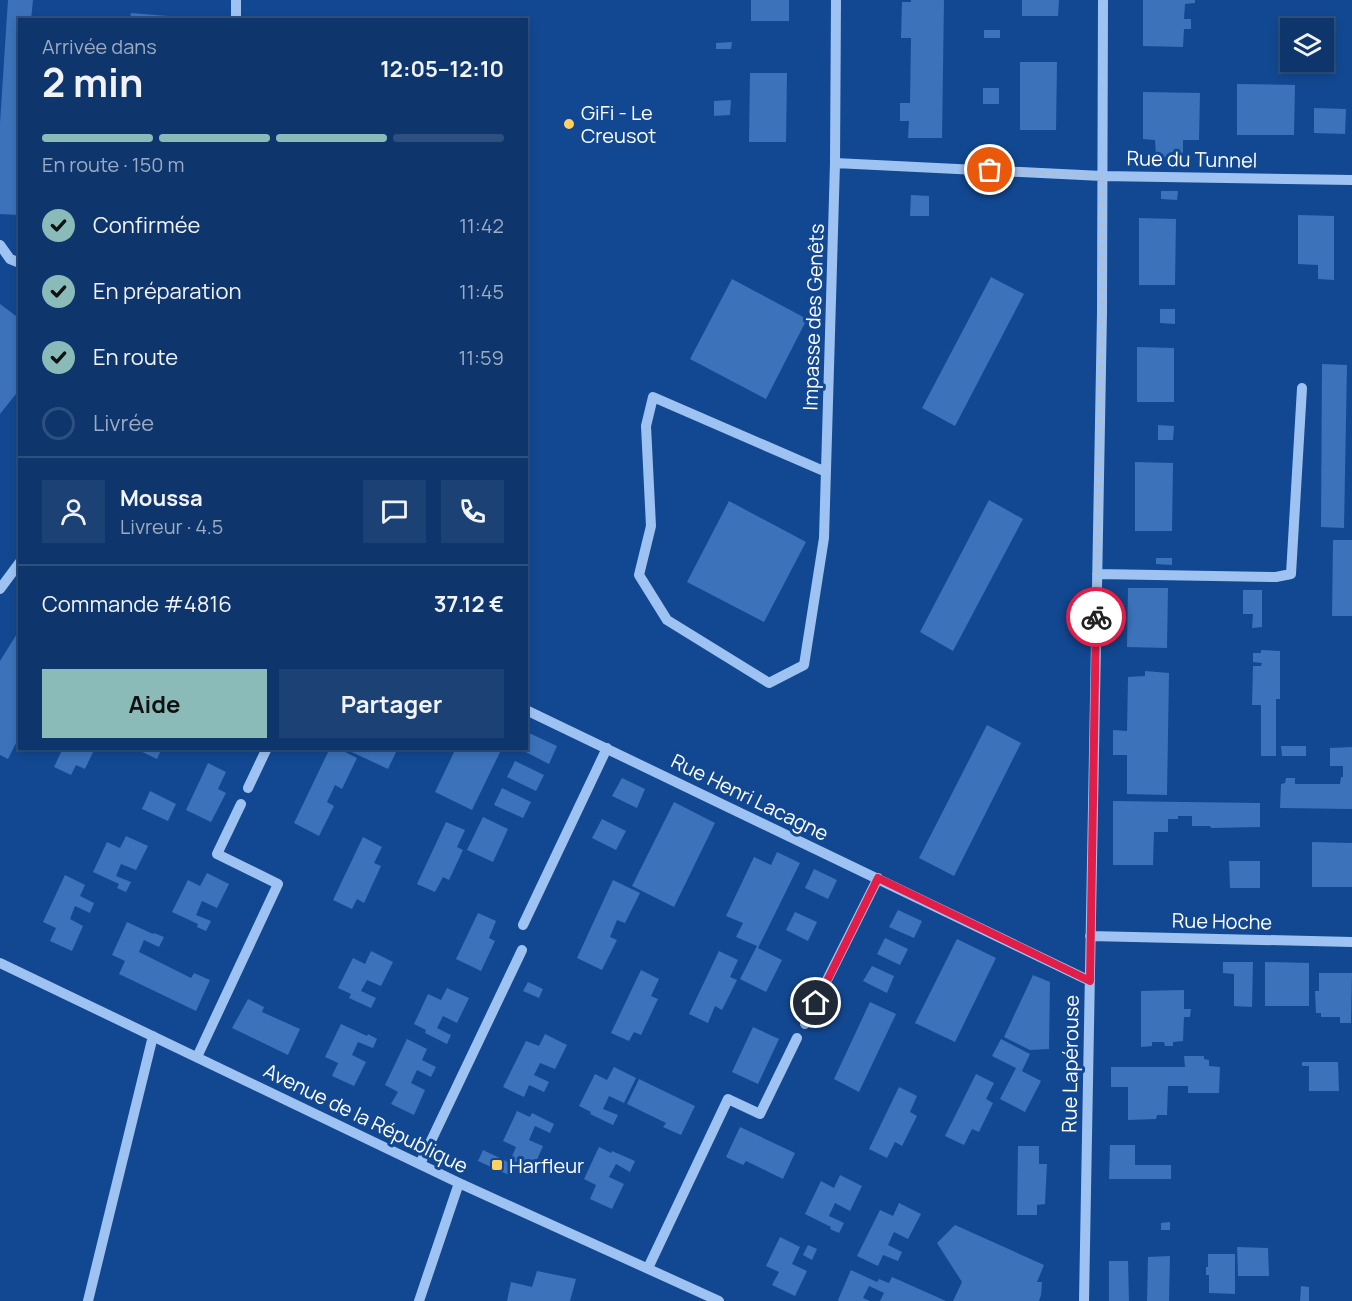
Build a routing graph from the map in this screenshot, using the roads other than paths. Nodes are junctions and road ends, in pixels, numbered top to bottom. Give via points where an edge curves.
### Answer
1 (236, 0) edge
2 (836, 0) edge
3 (1103, 0) edge
4 (236, 18) edge
5 (836, 163) junction
6 (1102, 176) junction
7 (1352, 180) edge
8 (0, 245) edge
9 (18, 262) edge
10 (1302, 388) dead end
11 (826, 472) junction
12 (18, 565) edge
13 (1097, 574) junction
14 (0, 589) edge
15 (528, 711) edge
16 (607, 748) junction
17 (266, 750) edge
18 (248, 788) dead end
19 (241, 804) dead end
20 (878, 878) junction
21 (523, 925) dead end
22 (1090, 936) junction
23 (1352, 942) edge
24 (522, 950) dead end
25 (0, 963) edge
26 (1090, 981) junction
27 (805, 1024) dead end
28 (153, 1036) junction
29 (797, 1038) dead end
30 (197, 1057) junction
31 (420, 1164) junction
32 (459, 1183) junction
33 (648, 1268) junction
34 (88, 1301) edge
35 (419, 1301) edge
36 (720, 1301) edge
37 (1084, 1301) edge

1 - 4 street
2 - 5 street
3 - 6 street, Rue Lapérouse
5 - 6 street, Rue du Tunnel
5 - 11 street, Impasse des Genêts
6 - 7 street, Rue du Tunnel
6 - 13 street, Rue Lapérouse
8 - 9 street via 10,259
10 - 13 street via 1291,573 1276,577
11 - 11 street, Impasse des Genêts via 824,538 804,665 769,683 667,620 639,575 651,526 646,426 653,397
12 - 14 street
13 - 22 street, Rue Lapérouse
15 - 16 street, Rue Henri Lacagne
16 - 20 street, Rue Henri Lacagne
16 - 21 street
17 - 18 street
19 - 30 street via 217,854 278,884
20 - 26 street, Rue Henri Lacagne
20 - 27 street
22 - 23 street, Rue Hoche
22 - 26 street, Rue Lapérouse
24 - 31 street
25 - 28 street, Avenue de la République
26 - 37 street, Rue Lapérouse
28 - 30 street, Avenue de la République
28 - 34 street
29 - 33 street via 760,1114 728,1099
30 - 31 street, Avenue de la République
31 - 32 street, Avenue de la République
32 - 33 street, Avenue de la République
32 - 35 street
33 - 36 street, Avenue de la République

